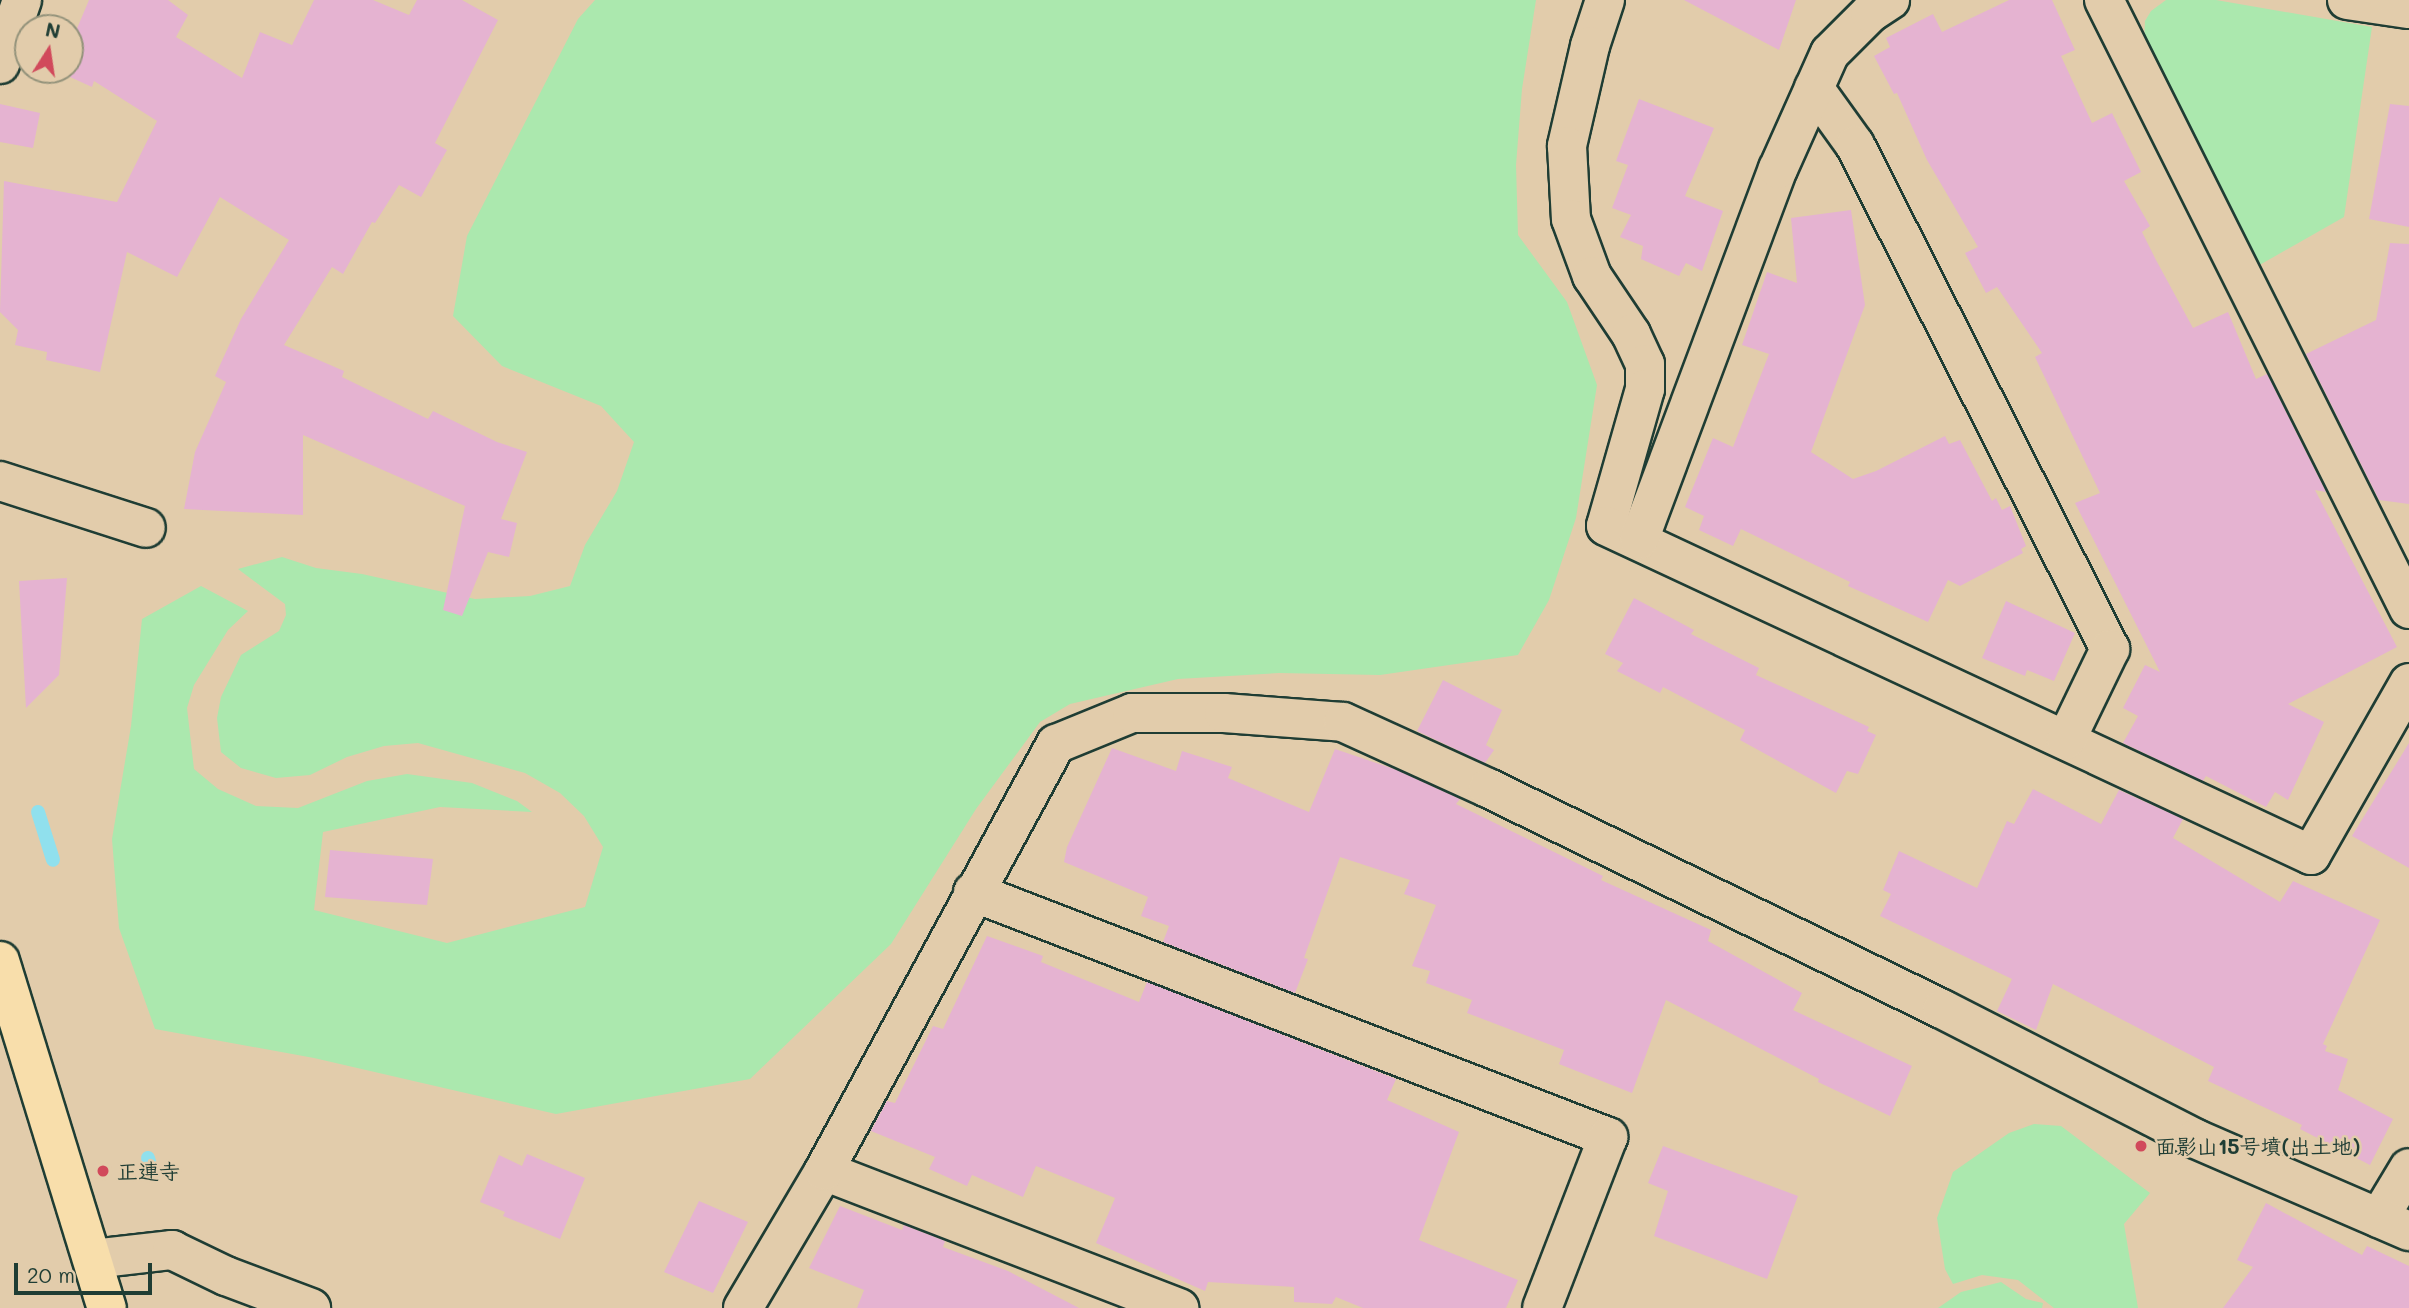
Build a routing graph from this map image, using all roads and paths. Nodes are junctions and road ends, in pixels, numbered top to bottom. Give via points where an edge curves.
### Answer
1 (22, 0) edge
2 (1605, 0) edge
3 (1890, 0) edge
4 (2104, 0) edge
5 (2347, 0) edge
6 (2409, 9) edge
7 (0, 64) edge
8 (1814, 89) junction
9 (0, 481) edge
10 (146, 528) dead end
11 (1639, 540) junction
12 (2409, 609) edge
13 (2409, 683) edge
14 (2066, 740) junction
15 (973, 892) junction
16 (0, 961) edge
17 (2409, 1168) edge
18 (824, 1171) junction
19 (2394, 1225) edge
20 (93, 1259) junction
21 (107, 1308) edge
22 (311, 1308) edge
23 (744, 1308) edge
24 (1179, 1308) edge
25 (1542, 1308) edge

1 - 7 street
2 - 11 street via 1567,146 1571,219 1592,276 1645,364 1645,389 1606,526
3 - 8 street via 1830,52
4 - 12 street
5 - 6 street
8 - 11 street via 1778,169
8 - 14 street via 1855,145 2110,649
9 - 10 street
11 - 14 street
13 - 14 street via 2311,855
15 - 18 street
15 - 19 street via 1056,744 1132,713 1224,712 1343,722 1942,1009 2196,1139
15 - 25 street via 1608,1137
16 - 20 main road
17 - 19 street
18 - 23 street
18 - 24 street
20 - 21 main road
20 - 22 street via 172,1250

